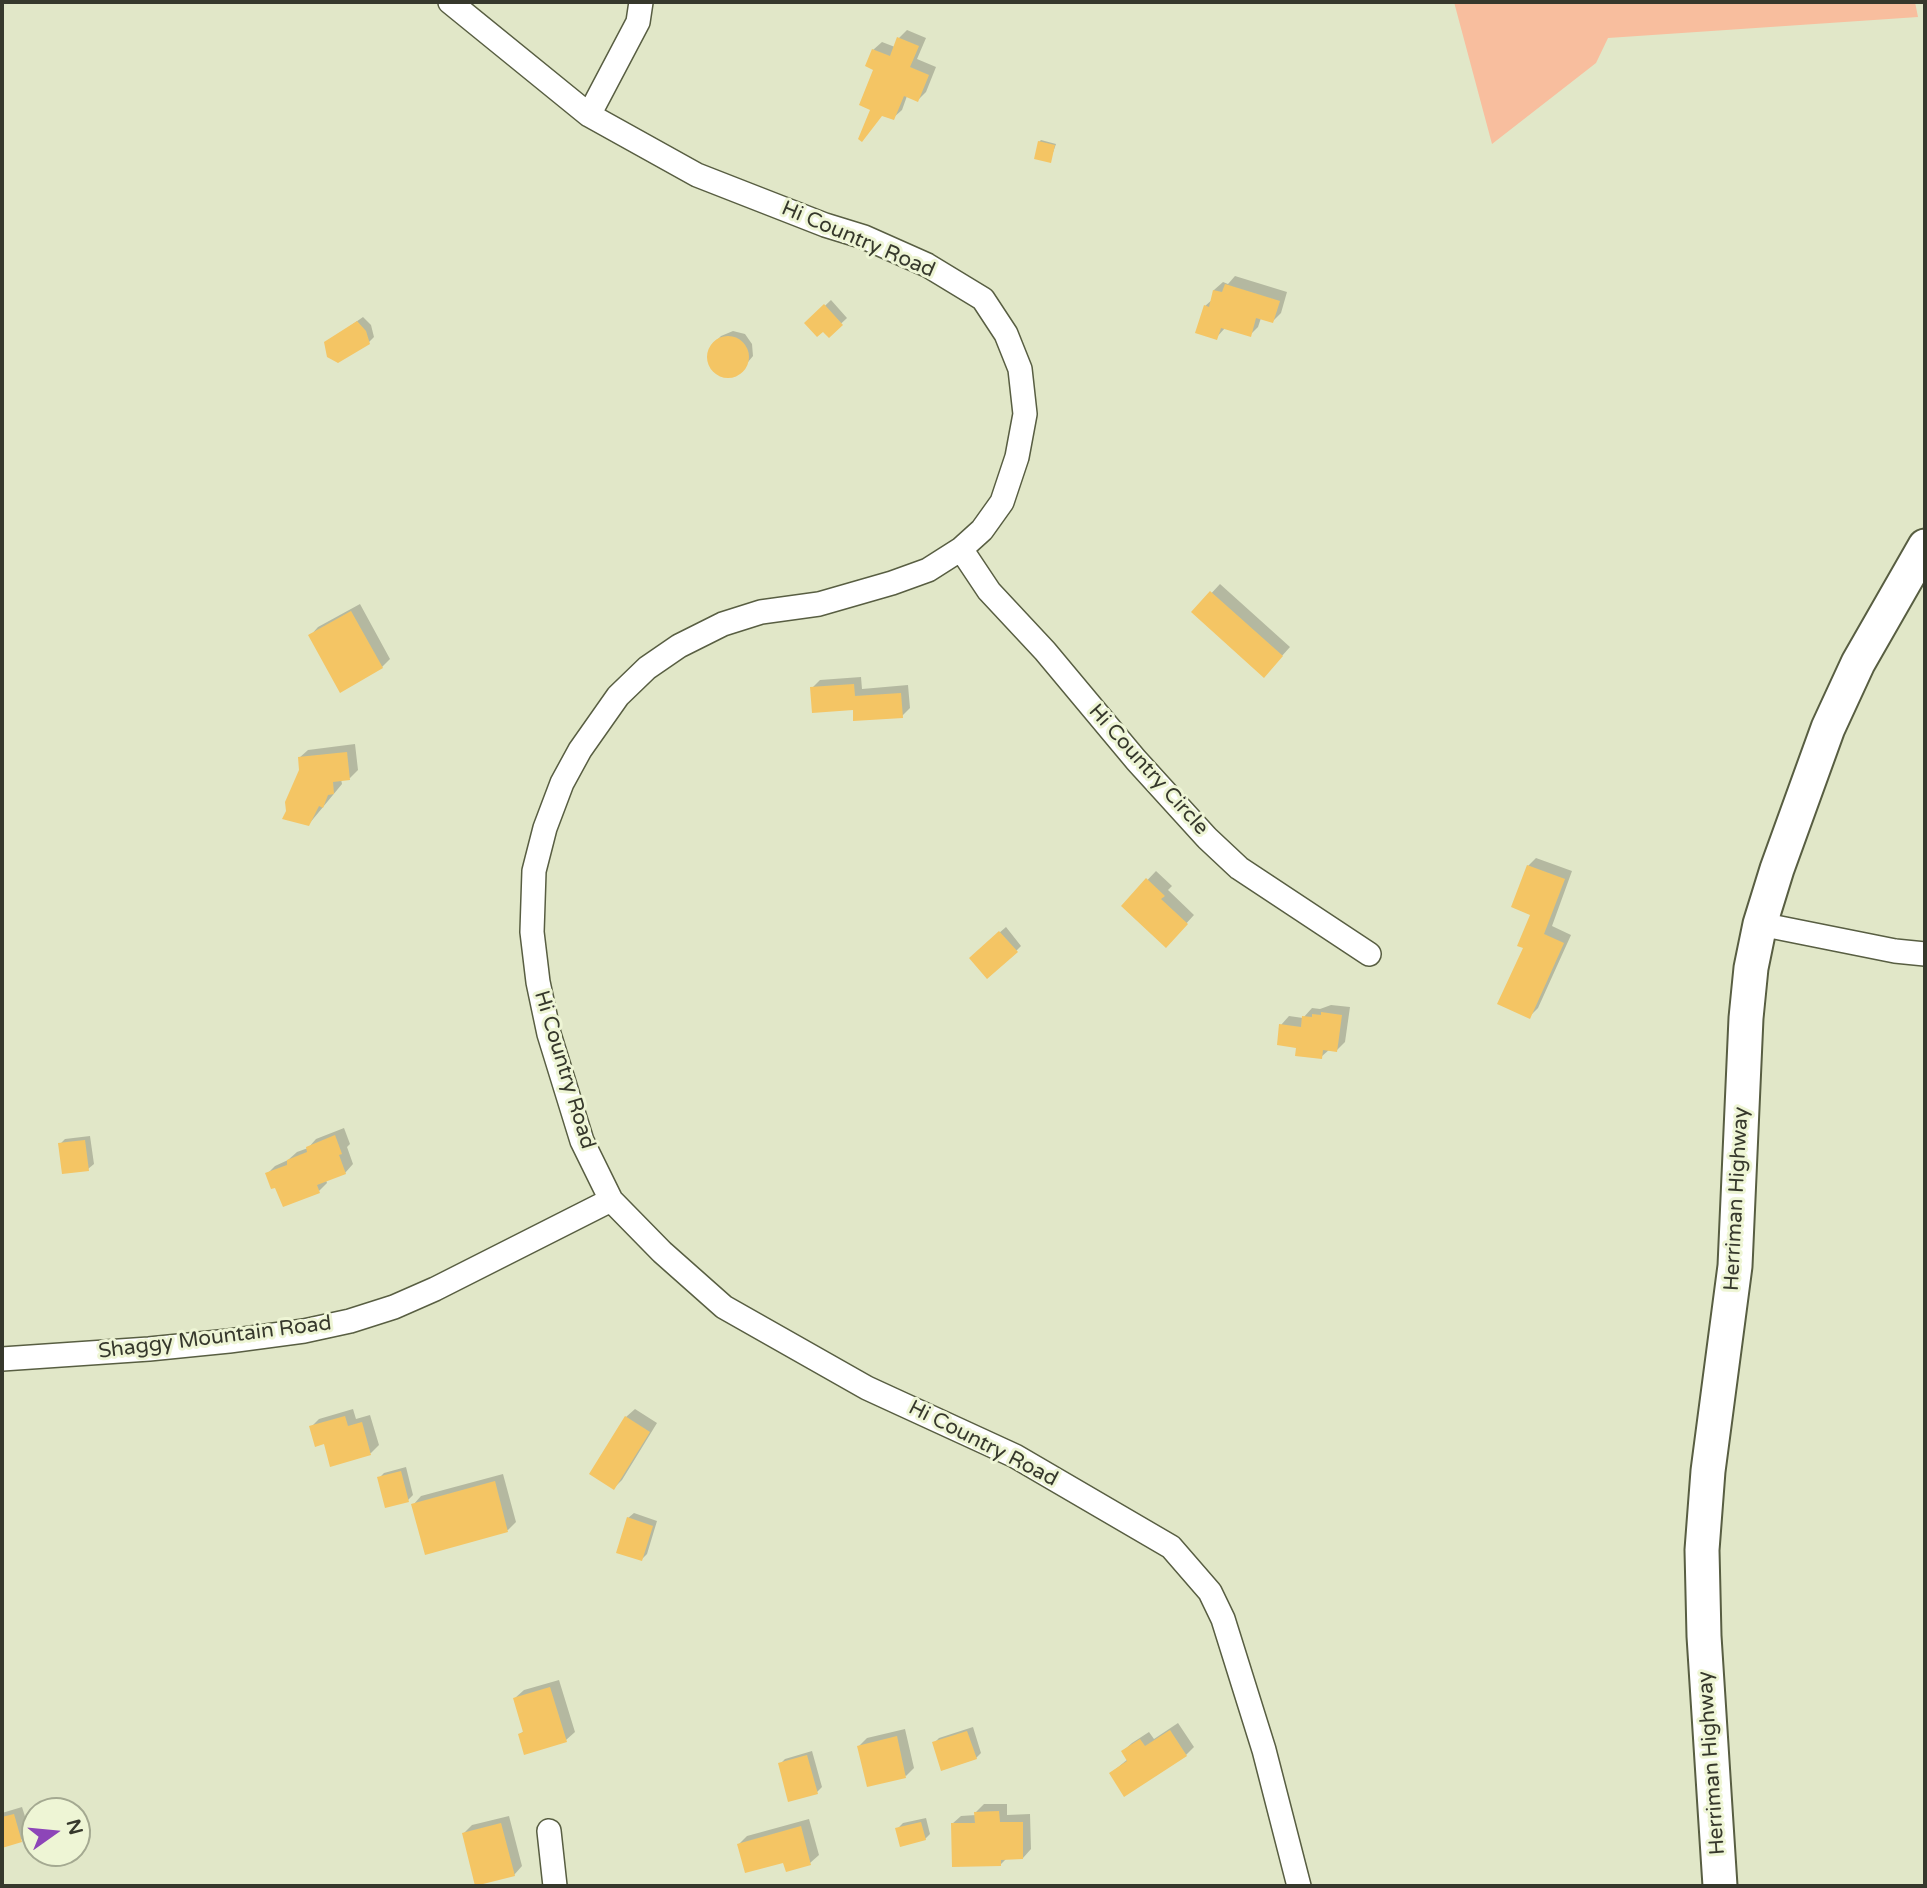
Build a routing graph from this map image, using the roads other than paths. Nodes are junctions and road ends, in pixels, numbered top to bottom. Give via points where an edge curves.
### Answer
1 (450, 2) edge
2 (641, 2) edge
3 (589, 115) junction
4 (1925, 546) edge
5 (961, 549) junction
6 (1760, 925) junction
7 (1369, 954) dead end
8 (1925, 954) edge
9 (611, 1200) junction
10 (2, 1360) edge
11 (549, 1831) dead end
12 (555, 1886) edge
13 (1299, 1886) edge
14 (1720, 1886) edge

1 - 3 street, Hi Country Road
2 - 3 street via 638,22
3 - 5 street, Hi Country Road via 698,175 864,237 927,265 982,299 1006,334 1020,369 1025,414 1002,502
4 - 6 main road, Herriman Highway via 1843,693 1794,816
5 - 7 street, Hi Country Circle via 989,591 1208,838 1239,868
5 - 9 street, Hi Country Road via 928,570 892,583 819,604 761,612 680,646 618,696 562,783 534,871 532,932 549,1034 582,1141
6 - 8 street
6 - 14 main road, Herriman Highway via 1747,993 1735,1266 1703,1524 1704,1636
9 - 10 street, Shaggy Mountain Road via 435,1289 350,1321 229,1341
9 - 13 street, Hi Country Road via 724,1307 867,1388 1014,1456 1171,1547 1210,1592 1223,1619
11 - 12 street

